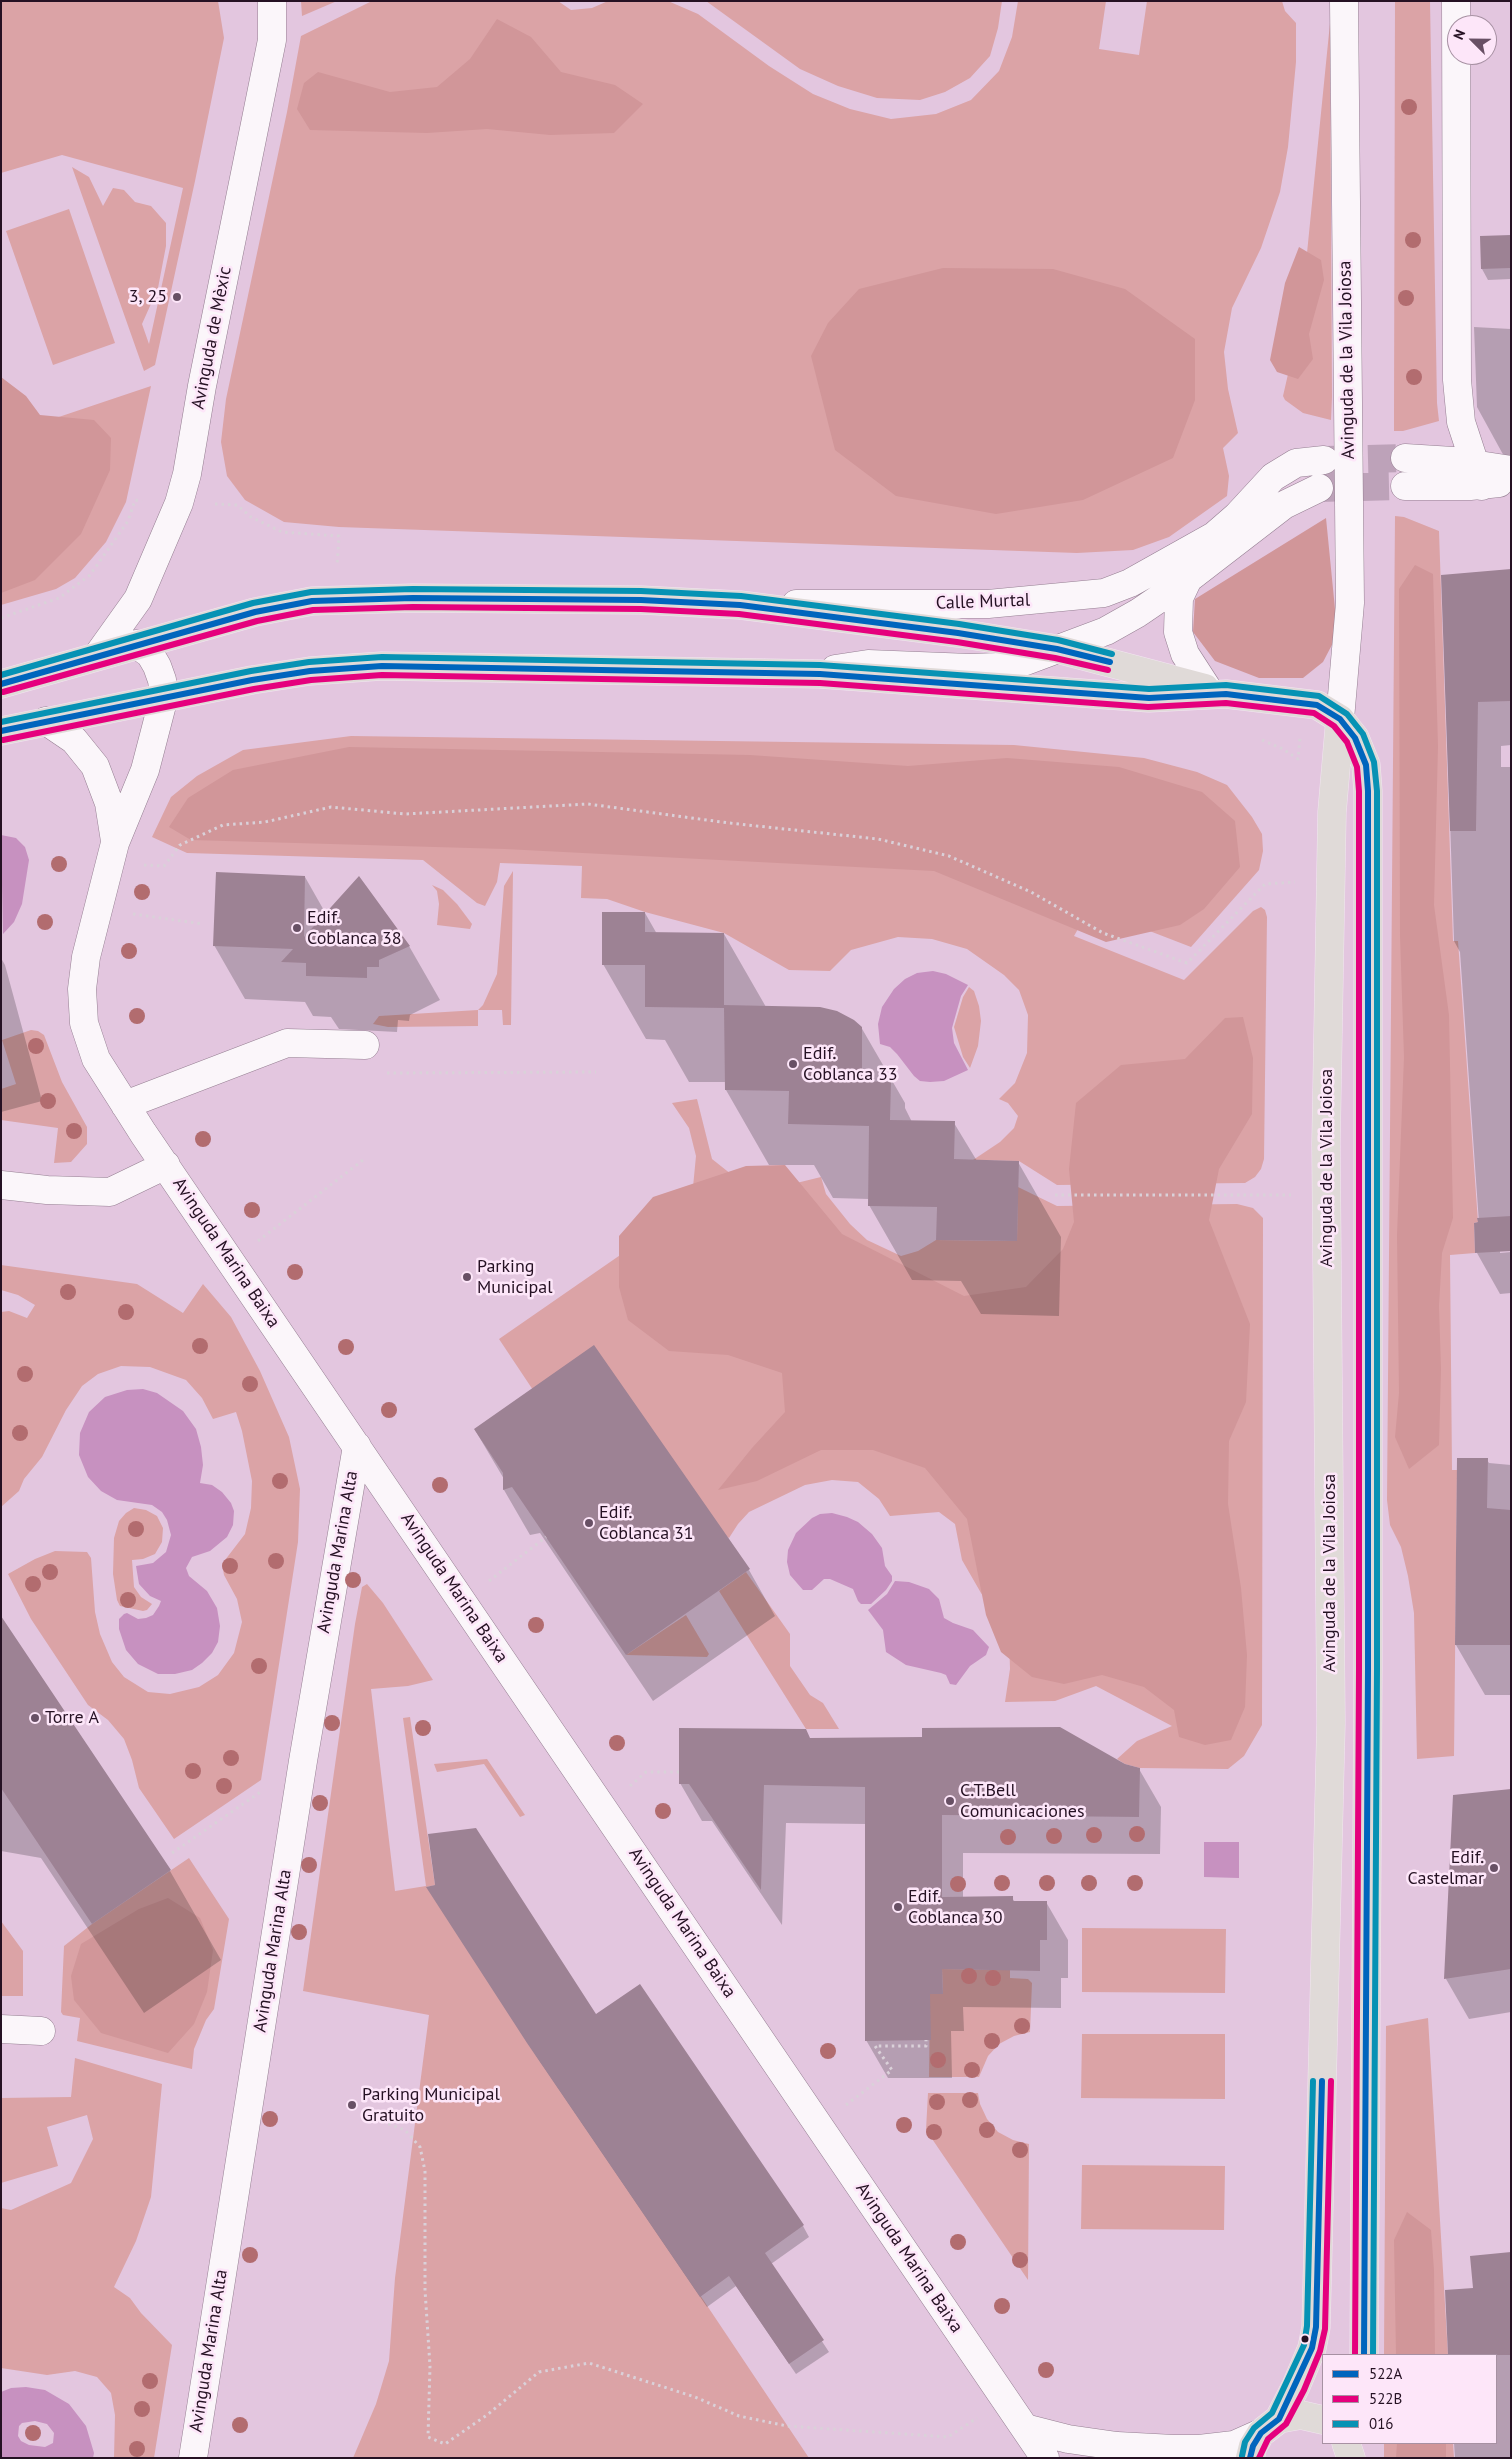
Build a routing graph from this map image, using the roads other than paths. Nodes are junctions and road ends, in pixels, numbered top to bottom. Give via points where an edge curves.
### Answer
1 (272, 1) edge
2 (1344, 1) edge
3 (1456, 1) edge
4 (1405, 458) tunnel mouth
5 (1324, 460) tunnel mouth
6 (1511, 470) edge
7 (1478, 475) junction
8 (1511, 481) edge
9 (1405, 486) tunnel mouth
10 (1319, 488) tunnel mouth
11 (1188, 579) junction
12 (740, 606) junction
13 (136, 644) junction
14 (1057, 649) junction
15 (98, 655) junction
16 (820, 674) junction
17 (1, 684) edge
18 (1216, 691) junction
19 (164, 697) junction
20 (1340, 719) junction
21 (46, 721) junction
22 (1, 731) edge
23 (112, 853) junction
24 (366, 1045) road end
25 (125, 1105) junction
26 (166, 1165) junction
27 (1, 1185) edge
28 (357, 1446) junction
29 (1, 2029) edge
30 (41, 2031) dead end
31 (1364, 2354) edge
32 (1322, 2420) edge
33 (1270, 2426) junction
34 (1025, 2428) junction
35 (1346, 2444) edge
36 (1174, 2453) edge
37 (193, 2458) edge
38 (1045, 2458) edge
39 (1250, 2458) edge
40 (1351, 2458) edge

1 - 15 street, Avinguda de Mèxic via 272,40 187,474 179,503 138,599
2 - 20 street, Avinguda de la Vila Joiosa via 1350,603
3 - 7 street via 1457,380 1461,422
4 - 7 street
5 - 12 street, Calle Murtal via 1296,463 1273,477 1214,536 1130,583 1104,593 988,604 858,602
6 - 7 street
7 - 8 street
7 - 9 street
10 - 11 street, Calle Murtal via 1284,505
11 - 14 street, Calle Murtal via 1106,631
11 - 18 street via 1179,598 1178,632 1185,654
12 - 13 main road via 642,600 413,598 312,601 255,612
12 - 14 main road, Calle Murtal via 958,633
13 - 15 main road
13 - 19 street via 150,654 157,666
14 - 16 street, Calle Murtal via 1026,661 996,667 868,664
14 - 18 main road, Calle Murtal
15 - 17 main road
16 - 18 main road via 1149,698
16 - 19 main road via 382,666 310,671
18 - 20 main road via 1317,705
19 - 21 main road
19 - 23 street, Avinguda Marina Baixa via 145,770
20 - 31 main road via 1355,738 1366,765 1368,791
20 - 33 main road, Avinguda de la Vila Joiosa via 1332,812 1326,1135 1331,1723 1316,2317 1312,2348 1296,2386
21 - 22 main road
21 - 23 street via 74,740 95,766 109,803
23 - 25 street, Avinguda Marina Baixa via 86,957 82,989 84,1023 96,1059
24 - 25 street via 287,1044
25 - 26 street, Avinguda Marina Baixa
26 - 27 street via 110,1192
26 - 28 street, Avinguda Marina Baixa
28 - 34 street, Avinguda Marina Baixa
28 - 37 street, Avinguda Marina Alta via 303,1761
29 - 30 street
32 - 33 main road via 1301,2415
33 - 36 street via 1234,2445
33 - 39 main road, Avinguda de la Vila Joiosa via 1253,2446
34 - 36 street via 1068,2439
34 - 38 street, Avinguda Marina Baixa
35 - 40 main road

